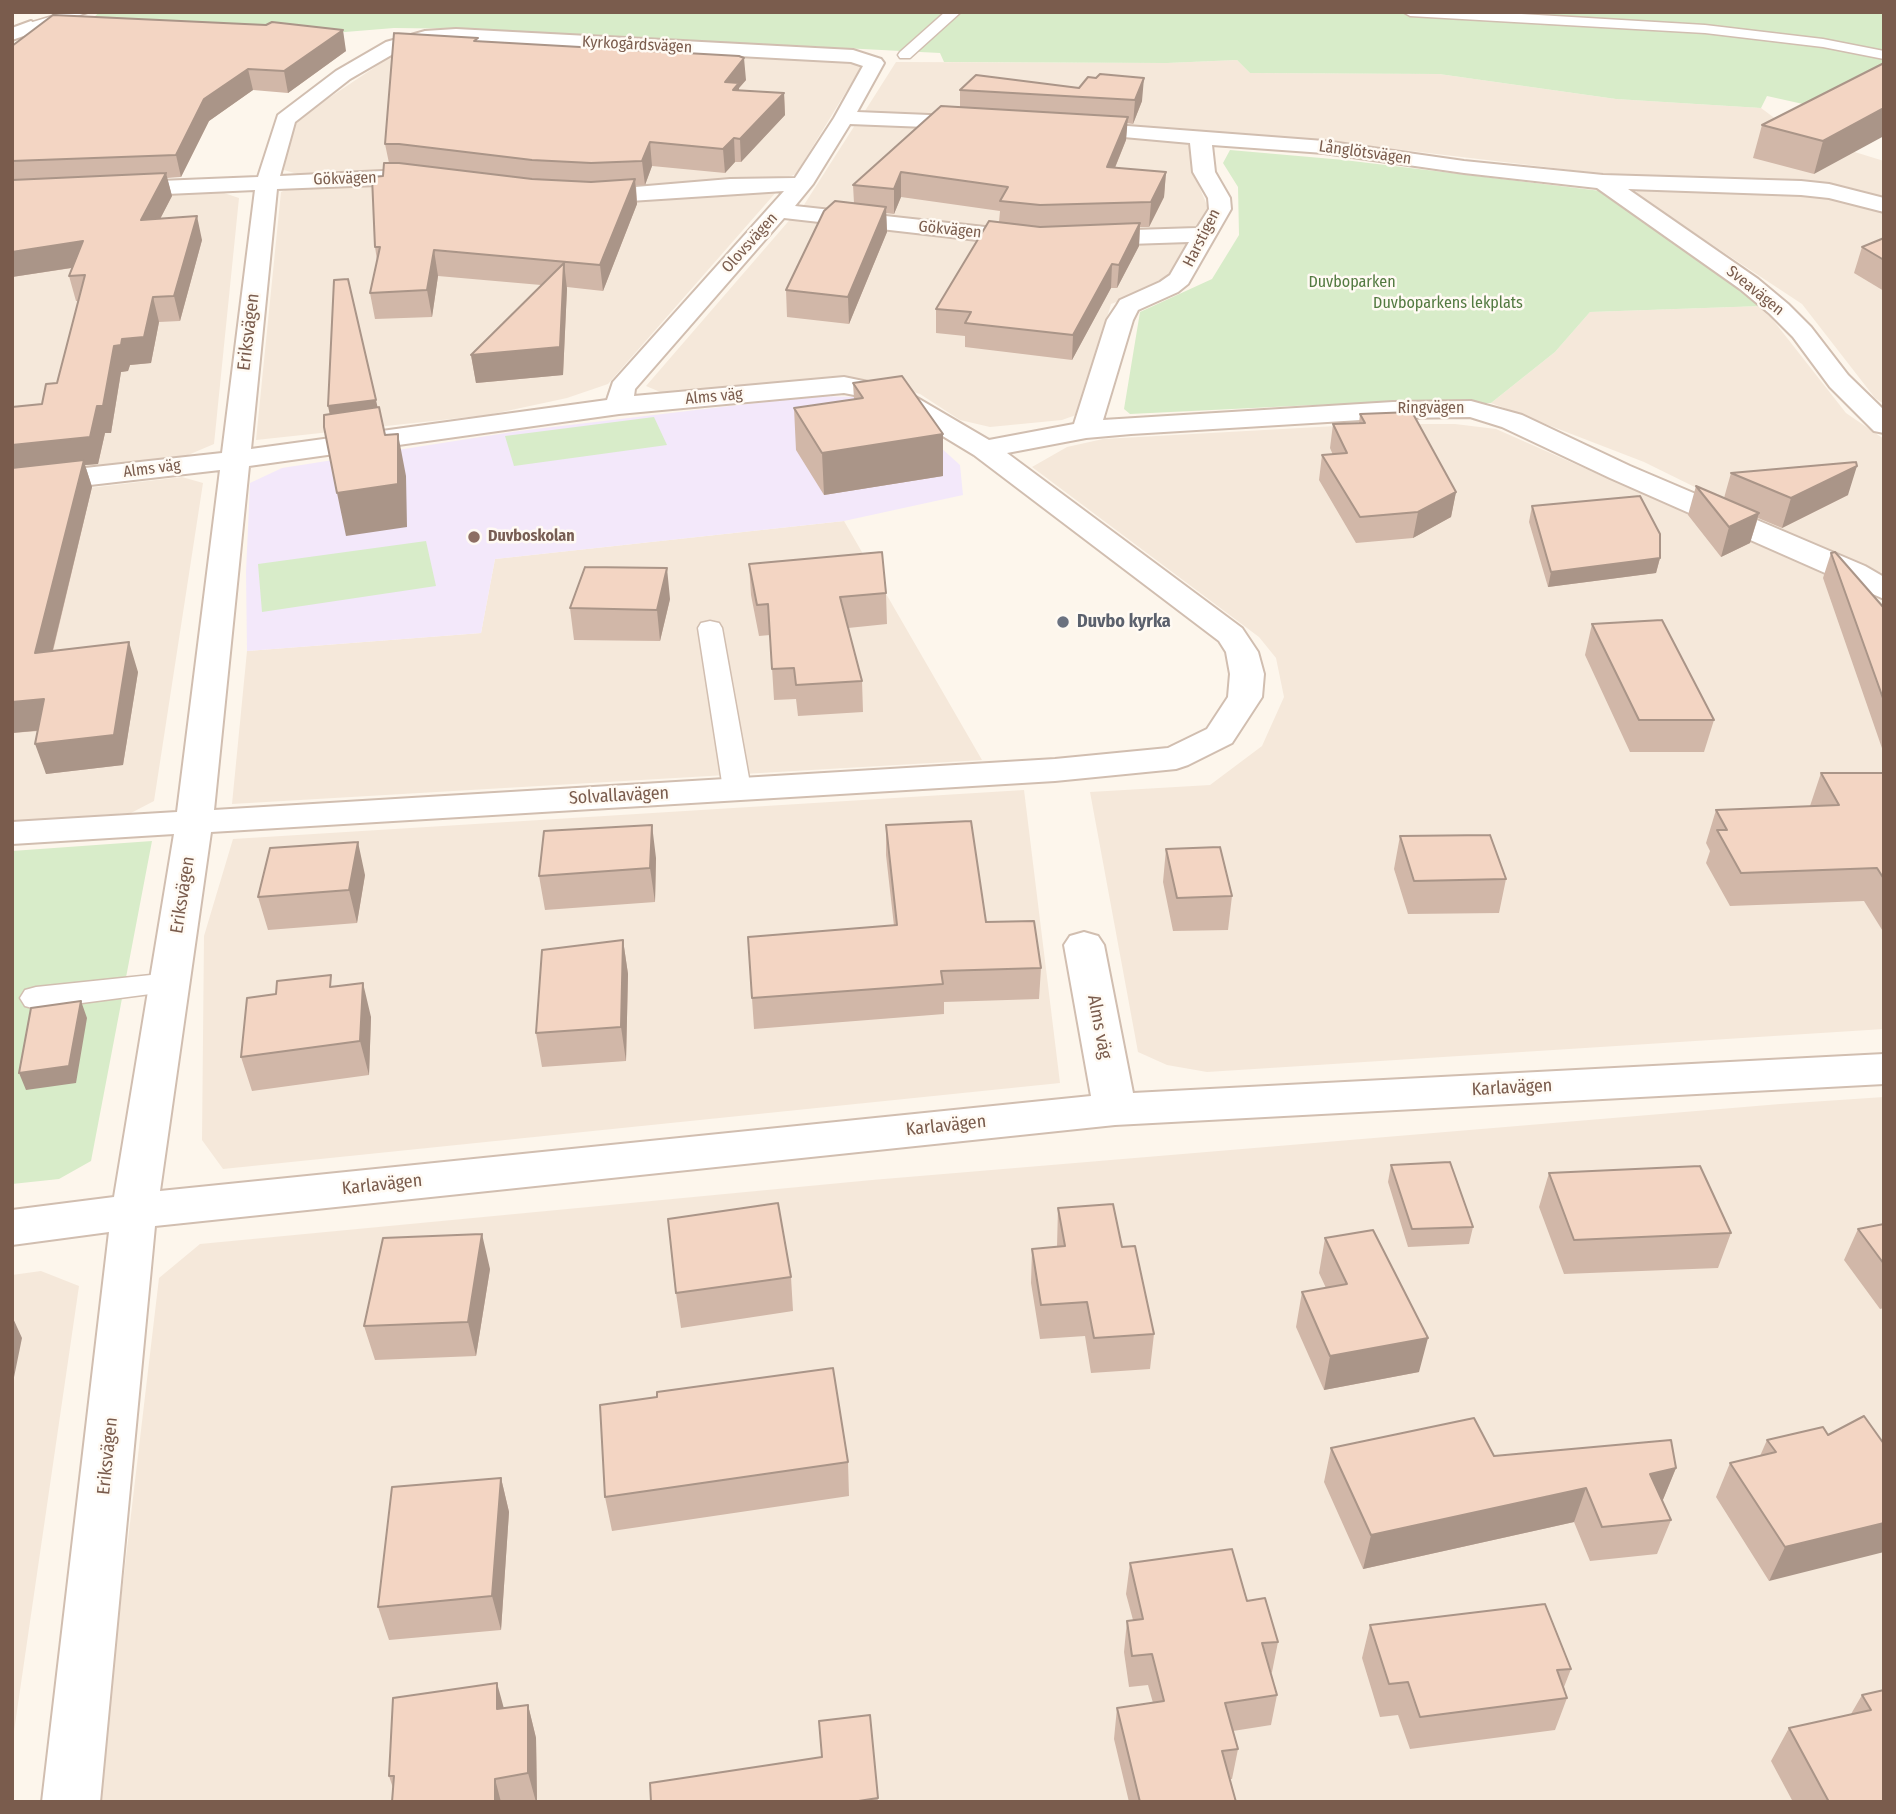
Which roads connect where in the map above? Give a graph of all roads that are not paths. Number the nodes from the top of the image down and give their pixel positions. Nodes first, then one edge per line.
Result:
1 (82, 12) edge
2 (954, 12) edge
3 (1410, 12) edge
4 (22, 25) edge
5 (12, 34) edge
6 (393, 46) joint
7 (905, 55) dead end
8 (1884, 55) edge
9 (870, 69) joint
10 (844, 117) junction
11 (995, 123) edge
12 (1050, 127) edge
13 (1200, 136) junction
14 (267, 182) junction
15 (442, 182) edge
16 (1603, 182) junction
17 (802, 184) junction
18 (12, 194) edge
19 (558, 195) edge
20 (1884, 205) edge
21 (778, 211) junction
22 (1205, 235) junction
23 (619, 406) junction
24 (1884, 425) edge
25 (1086, 429) junction
26 (984, 449) junction
27 (234, 460) junction
28 (12, 485) edge
29 (1884, 590) edge
30 (710, 628) dead end
31 (1220, 736) joint
32 (737, 789) junction
33 (194, 822) junction
34 (12, 833) edge
35 (1084, 945) dead end
36 (170, 983) junction
37 (36, 998) dead end
38 (1884, 1069) edge
39 (1115, 1108) junction
40 (134, 1210) junction
41 (12, 1228) edge
42 (71, 1802) edge

1 - 4 lane
2 - 7 lane
3 - 8 lane
4 - 5 street
6 - 9 street, Kyrkogårdsvägen
6 - 14 street, Eriksvägen
9 - 10 street, Olovsvägen
10 - 11 street
10 - 17 street, Olovsvägen
12 - 13 street, Långlötsvägen
13 - 16 street, Långlötsvägen
13 - 22 street, Harstigen
14 - 15 street, Gökvägen
14 - 18 street, Gökvägen
14 - 27 street, Eriksvägen
16 - 20 street, Långlötsvägen
16 - 24 street, Sveavägen
17 - 19 street
17 - 21 street, Olovsvägen
21 - 22 street, Gökvägen
21 - 23 street, Olovsvägen
22 - 25 street, Harstigen
23 - 26 street, Alms väg
23 - 27 street, Alms väg
25 - 26 street, Ringvägen
25 - 29 street, Ringvägen
26 - 31 street, Alms väg
27 - 28 street, Alms väg
27 - 33 street, Eriksvägen
30 - 32 lane
31 - 32 street, Solvallavägen
32 - 33 street, Solvallavägen
33 - 34 street, Solvallavägen
33 - 36 street, Eriksvägen
35 - 39 street, Alms väg
36 - 37 lane
36 - 40 street, Eriksvägen
38 - 39 street, Karlavägen
39 - 40 street, Karlavägen
40 - 41 street, Karlavägen
40 - 42 street, Eriksvägen

